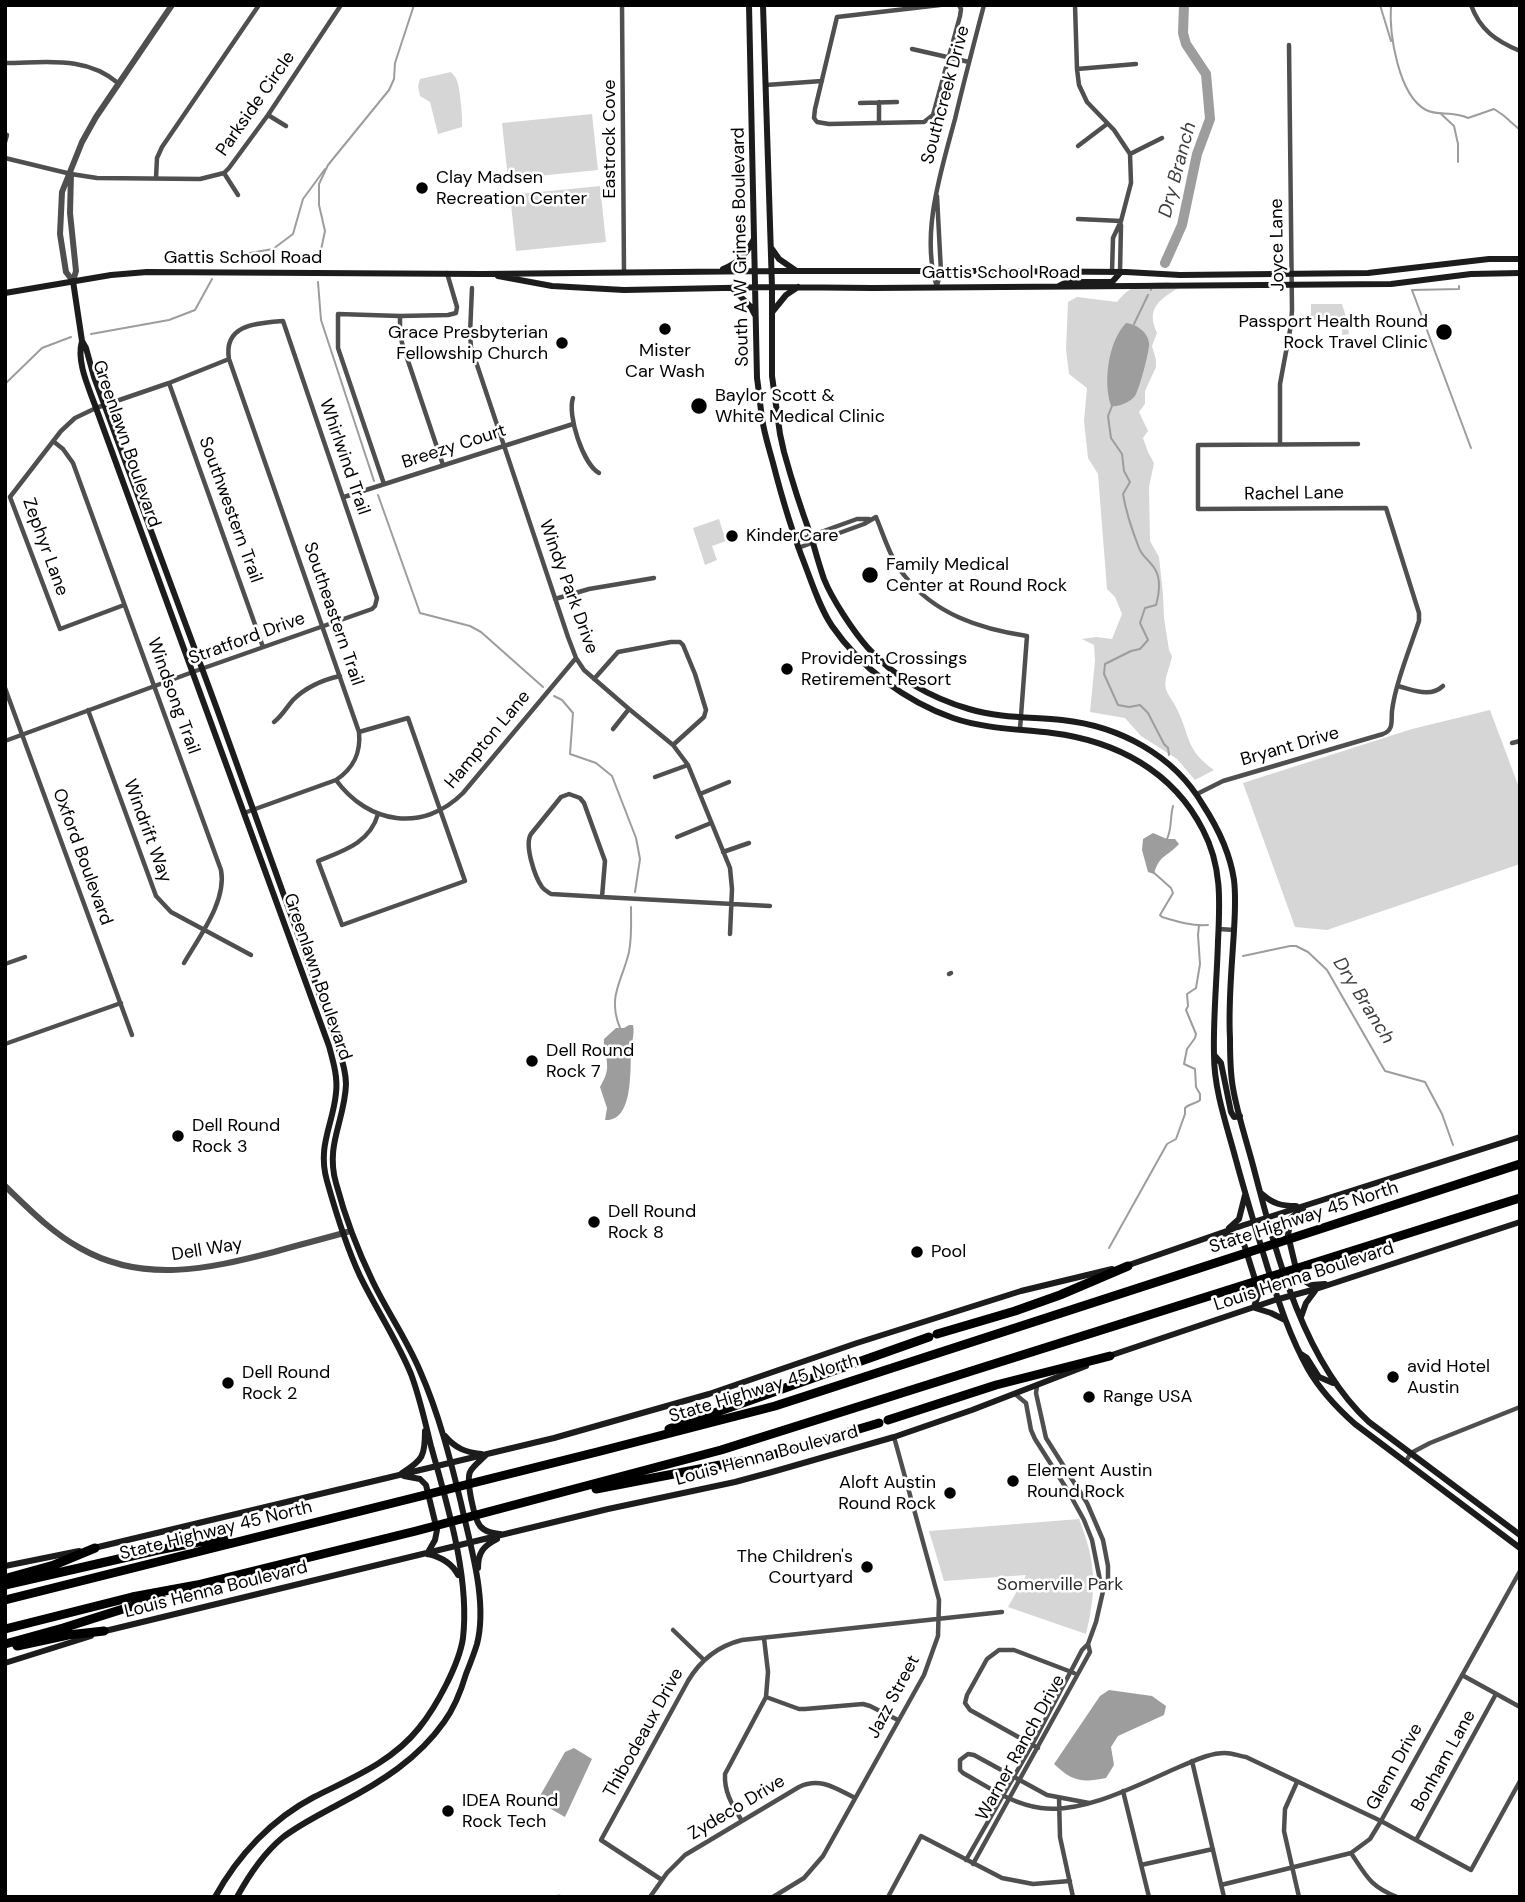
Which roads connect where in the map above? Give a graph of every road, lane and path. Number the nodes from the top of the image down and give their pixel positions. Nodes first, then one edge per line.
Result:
1 (172, 5) edge
2 (259, 5) edge
3 (341, 5) edge
4 (622, 5) edge
5 (749, 5) edge
6 (763, 5) edge
7 (940, 5) edge
8 (959, 5) edge
9 (984, 5) edge
10 (1075, 5) edge
11 (1471, 5) edge
12 (1289, 45) dead end
13 (912, 49) dead end
14 (1520, 51) edge
15 (948, 57) junction
16 (969, 62) junction
17 (5, 63) edge
18 (1136, 64) dead end
19 (1077, 69) junction
20 (822, 81) junction
21 (118, 83) junction
22 (766, 86) junction
23 (879, 102) junction
24 (897, 102) dead end
25 (860, 103) dead end
26 (268, 115) junction
27 (880, 123) junction
28 (1107, 124) junction
29 (286, 127) dead end
30 (7, 135) edge
31 (1162, 138) dead end
32 (5, 142) edge
33 (1078, 146) dead end
34 (1130, 154) junction
35 (5, 158) edge
36 (224, 173) junction
37 (71, 174) junction
38 (156, 178) junction
39 (937, 192) junction
40 (238, 195) dead end
41 (1078, 219) dead end
42 (1121, 221) junction
43 (755, 237) junction
44 (771, 248) junction
45 (1520, 259) edge
46 (756, 271) junction
47 (772, 271) junction
48 (796, 271) junction
49 (624, 272) junction
50 (718, 272) junction
51 (932, 272) junction
52 (941, 272) junction
53 (1112, 272) junction
54 (1120, 272) junction
55 (1292, 273) junction
56 (1520, 273) edge
57 (447, 274) junction
58 (482, 274) junction
59 (73, 281) junction
60 (1292, 286) junction
61 (756, 287) junction
62 (772, 287) junction
63 (798, 287) junction
64 (936, 287) junction
65 (1058, 287) junction
66 (472, 288) dead end
67 (732, 288) junction
68 (5, 293) edge
69 (772, 313) junction
70 (400, 316) junction
71 (757, 317) junction
72 (82, 341) junction
73 (229, 359) junction
74 (169, 383) junction
75 (573, 398) dead end
76 (105, 405) junction
77 (96, 408) junction
78 (573, 424) junction
79 (53, 442) junction
80 (1280, 444) junction
81 (1358, 444) dead end
82 (504, 446) junction
83 (443, 466) junction
84 (599, 473) dead end
85 (384, 484) junction
86 (344, 498) junction
87 (812, 539) junction
88 (797, 545) junction
89 (654, 578) dead end
90 (555, 599) junction
91 (377, 602) joint
92 (124, 605) junction
93 (322, 627) junction
94 (263, 647) junction
95 (576, 658) junction
96 (201, 669) junction
97 (193, 672) junction
98 (340, 676) junction
99 (594, 679) junction
100 (1398, 686) junction
101 (1443, 686) dead end
102 (155, 687) junction
103 (5, 688) edge
104 (629, 709) junction
105 (88, 710) junction
106 (1020, 717) junction
107 (274, 722) dead end
108 (1391, 728) joint
109 (613, 729) dead end
110 (1020, 730) junction
111 (359, 733) junction
112 (22, 734) junction
113 (5, 741) edge
114 (1520, 741) edge
115 (1512, 743) dead end
116 (673, 745) junction
117 (688, 765) junction
118 (655, 777) dead end
119 (336, 780) junction
120 (729, 782) dead end
121 (700, 794) junction
122 (1197, 794) junction
123 (253, 810) junction
124 (441, 810) junction
125 (244, 813) junction
126 (378, 814) junction
127 (711, 823) junction
128 (677, 837) dead end
129 (749, 843) dead end
130 (723, 852) junction
131 (602, 897) junction
132 (732, 904) junction
133 (770, 906) dead end
134 (204, 929) junction
135 (1219, 929) junction
136 (1234, 930) junction
137 (730, 934) dead end
138 (251, 955) dead end
139 (25, 957) dead end
140 (184, 963) dead end
141 (5, 964) edge
142 (121, 1003) junction
143 (132, 1035) dead end
144 (5, 1044) edge
145 (1214, 1055) junction
146 (1240, 1116) junction
147 (1520, 1137) edge
148 (1520, 1164) edge
149 (5, 1186) edge
150 (1260, 1192) junction
151 (1245, 1193) junction
152 (1520, 1198) edge
153 (1305, 1206) junction
154 (1268, 1218) junction
155 (1520, 1222) edge
156 (1253, 1223) junction
157 (352, 1230) junction
158 (1226, 1231) junction
159 (343, 1233) junction
160 (1212, 1237) junction
161 (1128, 1266) junction
162 (1330, 1284) junction
163 (1316, 1290) junction
164 (1292, 1296) junction
165 (1278, 1299) junction
166 (1254, 1307) junction
167 (1301, 1317) junction
168 (1286, 1320) junction
169 (1300, 1353) junction
170 (1110, 1356) junction
171 (405, 1360) junction
172 (421, 1373) junction
173 (1334, 1383) junction
174 (1037, 1386) junction
175 (1015, 1394) junction
176 (1520, 1407) edge
177 (713, 1419) junction
178 (425, 1422) junction
179 (443, 1433) junction
180 (894, 1437) junction
181 (1410, 1453) junction
182 (486, 1454) junction
183 (1406, 1461) junction
184 (451, 1463) junction
185 (437, 1467) junction
186 (399, 1475) junction
187 (1076, 1484) junction
188 (1068, 1491) junction
189 (543, 1499) junction
190 (261, 1535) junction
191 (505, 1535) junction
192 (1520, 1535) edge
193 (470, 1543) junction
194 (456, 1546) junction
195 (95, 1548) junction
196 (1520, 1548) edge
197 (426, 1553) junction
198 (5, 1566) edge
199 (1520, 1571) edge
200 (5, 1579) edge
201 (478, 1580) junction
202 (462, 1583) junction
203 (5, 1584) edge
204 (197, 1585) junction
205 (1104, 1587) junction
206 (5, 1600) edge
207 (1002, 1612) dead end
208 (940, 1619) junction
209 (6, 1629) edge
210 (674, 1630) dead end
211 (104, 1632) junction
212 (764, 1638) junction
213 (5, 1644) edge
214 (5, 1649) edge
215 (703, 1659) junction
216 (5, 1663) edge
217 (1075, 1673) junction
218 (1462, 1675) junction
219 (1496, 1694) junction
220 (766, 1697) junction
221 (1520, 1707) edge
222 (898, 1720) junction
223 (1032, 1745) junction
224 (1038, 1748) junction
225 (1192, 1762) junction
226 (1013, 1777) junction
227 (1020, 1781) junction
228 (1520, 1781) edge
229 (1297, 1782) junction
230 (334, 1788) junction
231 (1123, 1791) junction
232 (1003, 1796) junction
233 (855, 1798) junction
234 (1059, 1798) junction
235 (1009, 1799) junction
236 (342, 1802) junction
237 (1089, 1803) junction
238 (1058, 1809) junction
239 (742, 1821) junction
240 (1381, 1821) junction
241 (984, 1829) junction
242 (991, 1832) junction
243 (1416, 1840) junction
244 (1213, 1849) junction
245 (1352, 1853) junction
246 (966, 1860) junction
247 (973, 1864) junction
248 (1141, 1866) junction
249 (1292, 1867) junction
250 (662, 1880) junction
251 (1070, 1881) junction
252 (1221, 1885) junction
253 (215, 1897) edge
254 (237, 1897) edge
255 (650, 1897) edge
256 (773, 1897) edge
257 (888, 1897) edge
258 (1073, 1897) edge
259 (1149, 1897) edge
260 (1224, 1897) edge
261 (1299, 1897) edge
262 (1397, 1897) edge

1 - 21 street, Greenlawn Boulevard
2 - 38 street
3 - 26 street, Parkside Circle
4 - 49 street, Eastrock Cove
5 - 43 main road, South A W Grimes Boulevard
6 - 22 main road, South A W Grimes Boulevard
7 - 20 street
8 - 15 street
9 - 16 street, Southcreek Drive
10 - 19 street
11 - 14 street
12 - 55 street, Joyce Lane
13 - 15 street
15 - 16 street
15 - 27 street
16 - 39 street, Southcreek Drive
17 - 21 street
18 - 19 street
19 - 28 street
20 - 22 street
20 - 27 street
21 - 37 street, Greenlawn Boulevard
22 - 44 main road, South A W Grimes Boulevard
23 - 24 street
23 - 25 street
23 - 27 street
26 - 29 street
26 - 36 street, Parkside Circle
28 - 33 street
28 - 34 street
30 - 32 street
31 - 34 street
34 - 42 street
35 - 37 street, Parkside Circle
36 - 38 street, Parkside Circle
36 - 40 street
37 - 38 street, Parkside Circle
37 - 59 street, Greenlawn Boulevard
37 - 59 street, Greenlawn Boulevard
39 - 51 street, Southcreek Drive
39 - 52 street, Southcreek Drive
41 - 42 street
42 - 53 street
42 - 54 street
43 - 46 main road, South A W Grimes Boulevard
43 - 50 main road
44 - 47 main road, South A W Grimes Boulevard
44 - 48 main road
45 - 55 main road, Gattis School Road
46 - 47 main road, Gattis School Road
46 - 50 main road, Gattis School Road
46 - 61 main road, South A W Grimes Boulevard
47 - 48 main road, Gattis School Road
47 - 62 main road, South A W Grimes Boulevard
48 - 51 main road, Gattis School Road
49 - 50 main road, Gattis School Road
49 - 58 main road, Gattis School Road
51 - 52 main road, Gattis School Road
51 - 64 street, Southcreek Drive
52 - 53 main road, Gattis School Road
52 - 64 street, Southcreek Drive
53 - 54 main road, Gattis School Road
54 - 55 main road, Gattis School Road
54 - 65 main road
55 - 60 street, Joyce Lane
56 - 60 main road, Gattis School Road
57 - 58 main road, Gattis School Road
57 - 59 main road, Gattis School Road
57 - 70 street
58 - 67 main road, Gattis School Road
59 - 68 main road, Gattis School Road
59 - 72 main road, Greenlawn Boulevard
60 - 65 main road, Gattis School Road
60 - 80 street, Joyce Lane
61 - 62 main road, Gattis School Road
61 - 67 main road, Gattis School Road
61 - 71 main road, South A W Grimes Boulevard
62 - 63 main road, Gattis School Road
62 - 69 main road, South A W Grimes Boulevard
63 - 64 main road, Gattis School Road
63 - 69 main road
64 - 65 main road, Gattis School Road
66 - 82 street, Windy Park Drive
67 - 71 main road
69 - 87 main road, South A W Grimes Boulevard
70 - 83 street
70 - 85 street
71 - 88 main road, South A W Grimes Boulevard
72 - 76 main road, Greenlawn Boulevard
72 - 77 main road, Greenlawn Boulevard
73 - 74 street, Zephyr Lane
73 - 86 street, Whirlwind Trail
73 - 93 street, Southeastern Trail
74 - 76 street, Zephyr Lane
74 - 94 street, Southwestern Trail
75 - 78 street
76 - 77 street, Zephyr Lane
76 - 96 main road, Greenlawn Boulevard
77 - 79 street, Zephyr Lane
77 - 97 main road, Greenlawn Boulevard
78 - 82 street, Breezy Court
78 - 84 street
79 - 92 street, Windsong Trail
79 - 92 street, Zephyr Lane
80 - 81 street, Rachel Lane
80 - 100 street, Rachel Lane
82 - 83 street, Breezy Court
82 - 90 street, Windy Park Drive
83 - 85 street, Breezy Court
85 - 86 street, Breezy Court
86 - 91 street, Whirlwind Trail
87 - 88 street
87 - 106 main road, South A W Grimes Boulevard
87 - 106 street
88 - 110 main road, South A W Grimes Boulevard
89 - 90 street
90 - 95 street, Windy Park Drive
91 - 93 street, Stratford Drive
92 - 102 street, Windsong Trail
93 - 94 street, Stratford Drive
93 - 98 street, Southeastern Trail
94 - 96 street, Stratford Drive
95 - 99 street, Windy Park Drive
95 - 124 street, Hampton Lane
96 - 97 street, Stratford Drive
96 - 123 main road, Greenlawn Boulevard
97 - 102 street, Stratford Drive
97 - 125 main road, Greenlawn Boulevard
98 - 107 street
98 - 111 street, Southeastern Trail
99 - 104 street, Windy Park Drive
99 - 116 street
100 - 101 street
100 - 108 street, Rachel Lane
102 - 105 street, Stratford Drive
102 - 134 street, Windsong Trail
103 - 112 street, Oxford Boulevard
104 - 109 street
104 - 116 street, Windy Park Drive
105 - 112 street, Stratford Drive
105 - 134 street, Windrift Way
106 - 110 street
106 - 122 main road, South A W Grimes Boulevard
108 - 122 street, Bryant Drive
110 - 135 main road, South A W Grimes Boulevard
111 - 119 street
111 - 124 street
112 - 113 street, Stratford Drive
112 - 142 street, Oxford Boulevard
114 - 115 street
116 - 117 street, Windy Park Drive
117 - 118 street
117 - 121 street, Windy Park Drive
119 - 123 street
119 - 126 street, Hampton Lane
120 - 121 street
121 - 127 street, Windy Park Drive
122 - 136 main road, South A W Grimes Boulevard
123 - 125 street
123 - 157 main road, Greenlawn Boulevard
124 - 126 street, Hampton Lane
124 - 126 street
125 - 159 main road, Greenlawn Boulevard
127 - 128 street
127 - 130 street, Windy Park Drive
129 - 130 street
130 - 132 street, Windy Park Drive
131 - 131 street
131 - 132 street
132 - 133 street
132 - 137 street, Windy Park Drive
134 - 138 street, Windrift Way
134 - 140 street, Windsong Trail
135 - 136 street
135 - 145 main road, South A W Grimes Boulevard
136 - 146 main road, South A W Grimes Boulevard
139 - 141 street
142 - 143 street, Oxford Boulevard
142 - 144 street
145 - 146 main road
145 - 151 main road, South A W Grimes Boulevard
146 - 150 main road, South A W Grimes Boulevard
147 - 153 main road
148 - 177 highway, State Highway 45 North
149 - 159 street, Dell Way
150 - 153 main road
150 - 154 main road, South A W Grimes Boulevard
151 - 156 main road, South A W Grimes Boulevard
151 - 158 main road
152 - 189 highway
153 - 154 main road
153 - 162 main road
154 - 156 main road
154 - 164 main road, South A W Grimes Boulevard
155 - 162 main road, Louis Henna Boulevard
156 - 158 main road
156 - 165 main road, South A W Grimes Boulevard
157 - 159 street, Dell Way
157 - 172 main road, Greenlawn Boulevard
158 - 160 main road
159 - 171 main road, Greenlawn Boulevard
160 - 161 main road
160 - 166 main road
161 - 177 highway
161 - 182 main road
162 - 163 main road, Louis Henna Boulevard
163 - 164 main road, Louis Henna Boulevard
163 - 167 main road
164 - 165 main road, Louis Henna Boulevard
164 - 167 main road, South A W Grimes Boulevard
165 - 166 main road, Louis Henna Boulevard
165 - 168 main road, South A W Grimes Boulevard
166 - 168 main road
166 - 170 main road, Louis Henna Boulevard
167 - 173 main road, South A W Grimes Boulevard
168 - 169 main road, South A W Grimes Boulevard
169 - 173 main road
169 - 183 main road, South A W Grimes Boulevard
170 - 174 main road, Louis Henna Boulevard
170 - 189 highway
171 - 172 main road
171 - 178 main road, Greenlawn Boulevard
172 - 179 main road, Greenlawn Boulevard
173 - 181 main road, South A W Grimes Boulevard
174 - 175 main road, Louis Henna Boulevard
174 - 187 street, Warner Ranch Drive
175 - 180 main road, Louis Henna Boulevard
175 - 188 street, Warner Ranch Drive
176 - 181 street
177 - 190 highway, State Highway 45 North
178 - 185 main road, Greenlawn Boulevard
178 - 186 main road
179 - 182 main road
179 - 184 main road, Greenlawn Boulevard
180 - 191 main road, Louis Henna Boulevard
180 - 208 street, Jazz Street
181 - 183 street
181 - 192 main road, South A W Grimes Boulevard
182 - 184 main road
182 - 191 main road
183 - 196 main road, South A W Grimes Boulevard
184 - 185 main road
184 - 193 main road, Greenlawn Boulevard
185 - 186 main road
185 - 194 main road, Greenlawn Boulevard
186 - 195 main road
186 - 197 main road
187 - 188 street
187 - 205 street, Warner Ranch Drive
188 - 205 street, Warner Ranch Drive
189 - 204 highway
190 - 203 highway
190 - 206 highway, State Highway 45 North
191 - 193 main road, Louis Henna Boulevard
191 - 201 main road
193 - 194 main road, Louis Henna Boulevard
193 - 201 main road, Greenlawn Boulevard
194 - 197 main road, Louis Henna Boulevard
194 - 202 main road, Greenlawn Boulevard
195 - 198 main road
195 - 200 highway
197 - 202 main road
197 - 211 main road, Louis Henna Boulevard
199 - 218 street, Glenn Drive
201 - 236 main road, Greenlawn Boulevard
202 - 230 main road, Greenlawn Boulevard
204 - 209 highway
204 - 213 highway
205 - 217 street, Warner Ranch Drive
207 - 208 street, Thibodeaux Drive
208 - 212 street, Thibodeaux Drive
208 - 222 street, Jazz Street
210 - 215 street
211 - 214 highway
211 - 216 main road, Louis Henna Boulevard
212 - 215 street, Thibodeaux Drive
212 - 220 street
215 - 250 street, Thibodeaux Drive
217 - 223 street, Warner Ranch Drive
217 - 223 street
217 - 224 street, Warner Ranch Drive
218 - 219 street
218 - 240 street, Glenn Drive
219 - 221 street
219 - 243 street, Bonham Lane
220 - 222 street
220 - 239 street
222 - 233 street, Jazz Street
223 - 224 street
223 - 226 street, Warner Ranch Drive
224 - 227 street, Warner Ranch Drive
225 - 229 street
225 - 231 street
225 - 244 street
226 - 227 street
226 - 232 street, Warner Ranch Drive
226 - 232 street
227 - 234 street
227 - 235 street, Warner Ranch Drive
228 - 243 street
229 - 240 street
229 - 249 street
230 - 236 main road
230 - 253 main road, Greenlawn Boulevard
231 - 237 street
231 - 248 street
232 - 235 street
232 - 241 street, Warner Ranch Drive
233 - 239 street, Zydeco Drive
233 - 256 street, Jazz Street
234 - 237 street
234 - 238 street
235 - 238 street
235 - 242 street, Warner Ranch Drive
236 - 254 main road, Greenlawn Boulevard
237 - 238 street
238 - 251 street
239 - 250 street, Zydeco Drive
240 - 243 street
240 - 245 street, Glenn Drive
241 - 242 street
241 - 246 street, Warner Ranch Drive
242 - 247 street, Warner Ranch Drive
244 - 248 street
244 - 252 street
245 - 249 street
245 - 262 street
246 - 247 street
246 - 257 street
247 - 251 street
248 - 259 street
249 - 252 street
249 - 261 street
250 - 255 street, Zydeco Drive
251 - 258 street
252 - 260 street

